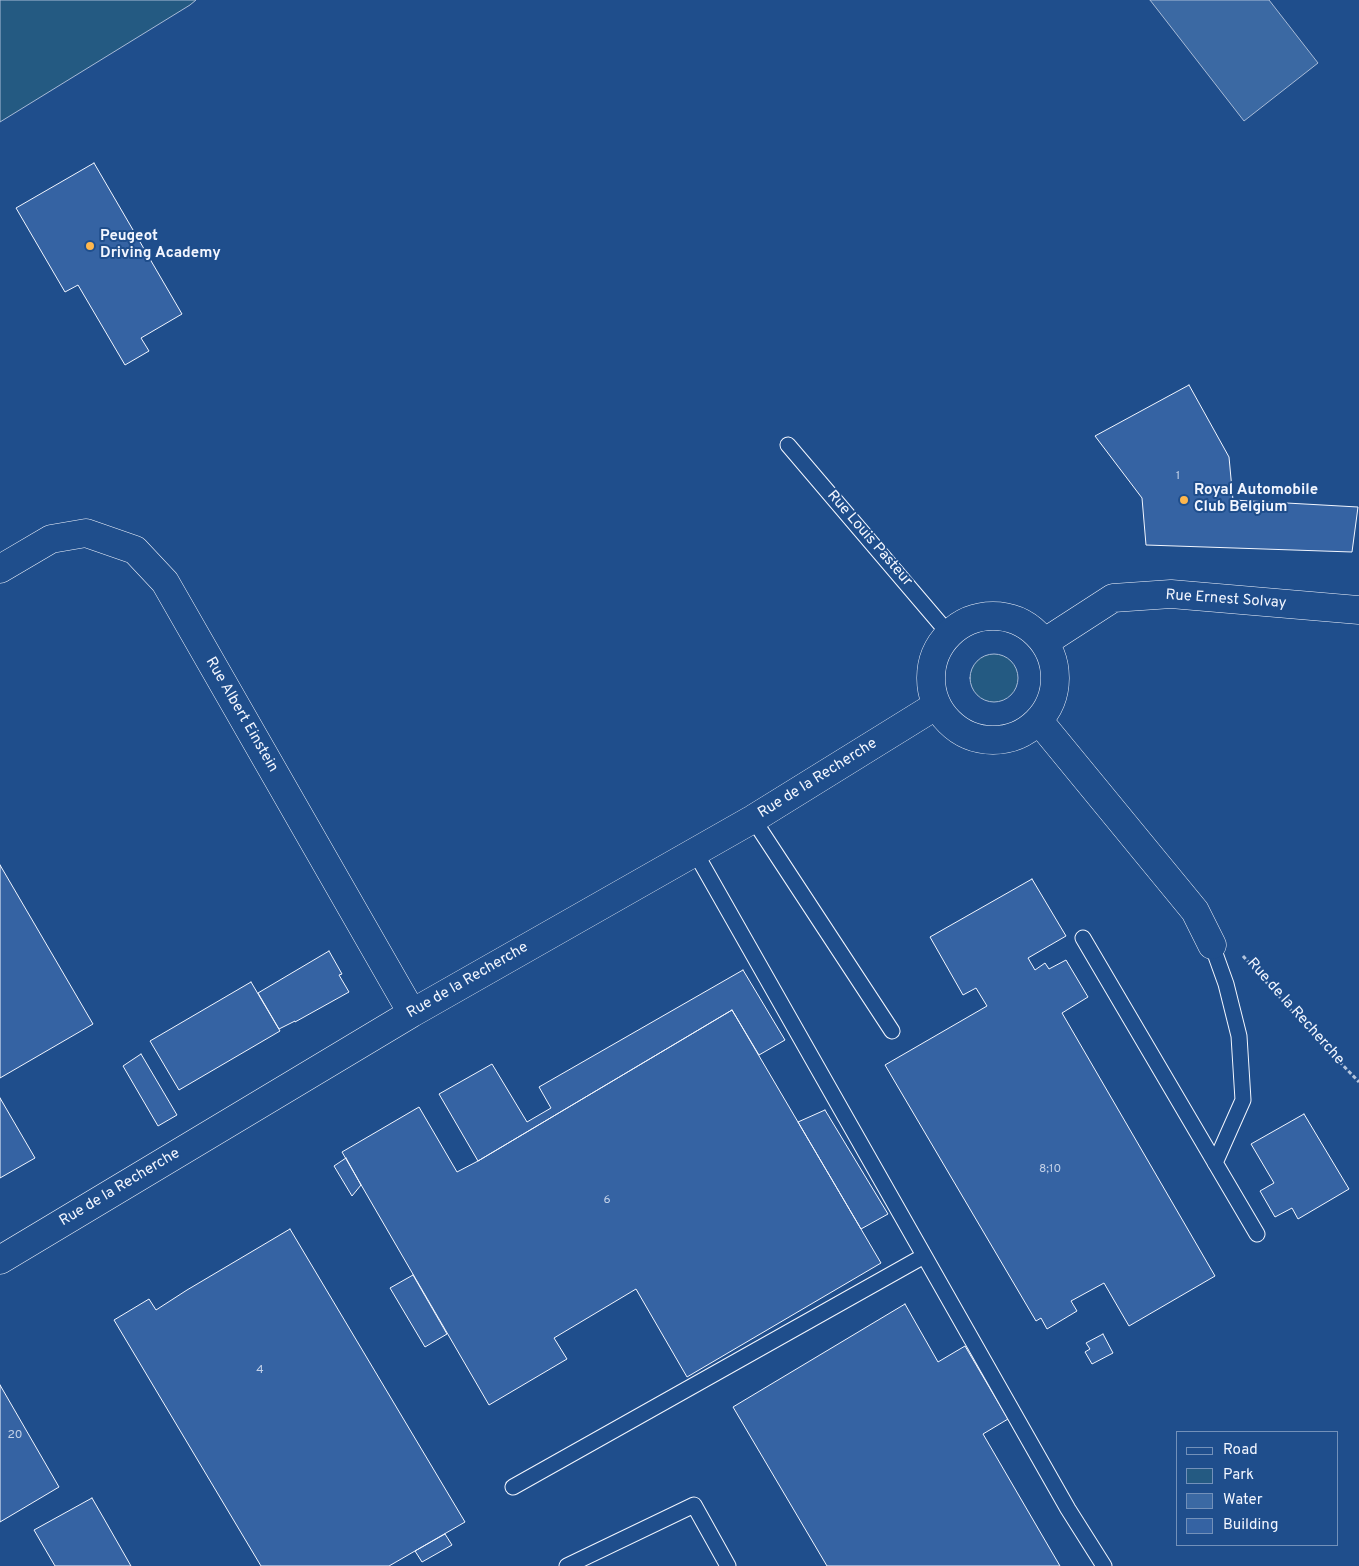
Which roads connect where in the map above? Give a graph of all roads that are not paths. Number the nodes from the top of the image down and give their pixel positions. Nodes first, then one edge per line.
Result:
1 (788, 445) dead end
2 (0, 568) edge
3 (1359, 610) edge
4 (949, 634) junction
5 (1045, 642) junction
6 (937, 705) junction
7 (1039, 721) junction
8 (753, 819) junction
9 (695, 852) junction
10 (1082, 938) dead end
11 (1212, 945) joint
12 (412, 1013) junction
13 (892, 1031) dead end
14 (1215, 1163) junction
15 (1257, 1234) dead end
16 (924, 1256) junction
17 (0, 1260) edge
18 (513, 1487) dead end
19 (567, 1566) edge
20 (728, 1566) edge
21 (1104, 1566) edge

1 - 4 lane, Rue Louis Pasteur
2 - 12 street, Rue Albert Einstein
3 - 5 street, Rue Ernest Solvay
4 - 5 street
4 - 6 street
5 - 7 street
6 - 7 street
6 - 8 street, Rue de la Recherche
7 - 11 street
8 - 9 street, Rue de la Recherche
8 - 13 lane
9 - 12 street, Rue de la Recherche
9 - 16 lane
10 - 14 lane
11 - 14 lane
12 - 17 street, Rue de la Recherche
14 - 15 lane
16 - 18 lane
16 - 21 lane
19 - 20 lane

